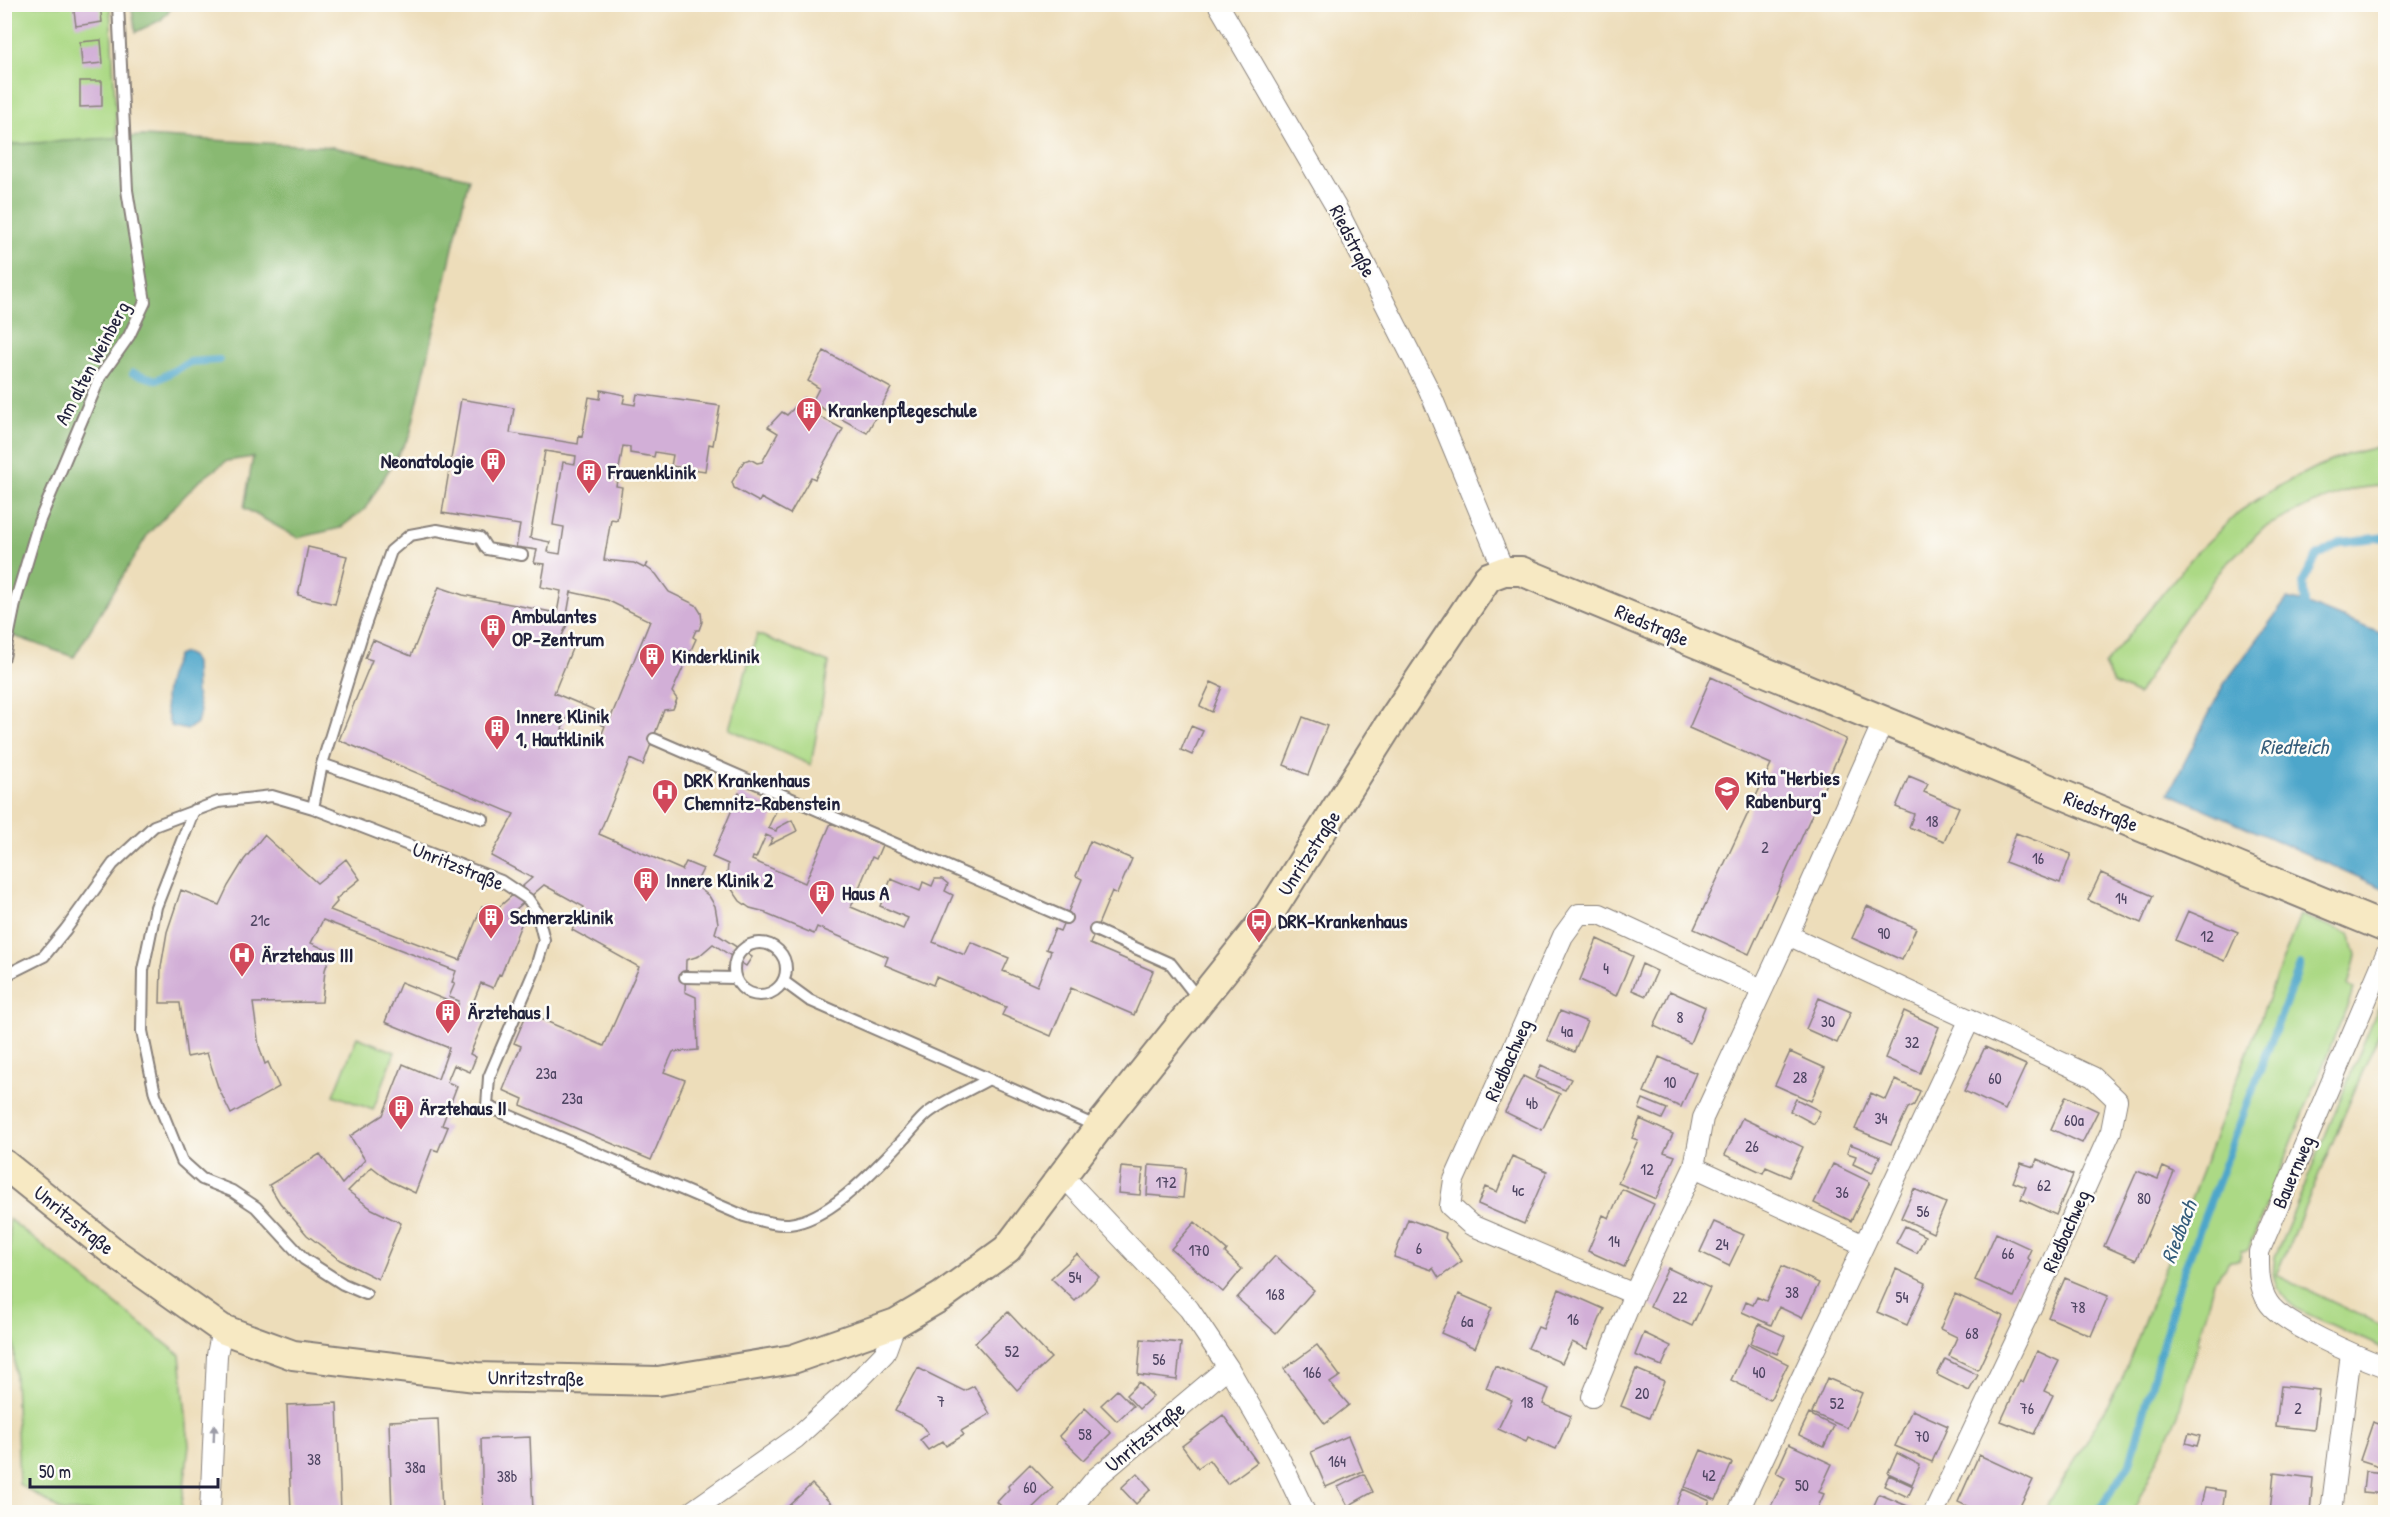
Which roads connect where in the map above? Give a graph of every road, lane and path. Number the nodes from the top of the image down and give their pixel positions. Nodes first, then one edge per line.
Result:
1 (118, 4) edge
2 (1218, 4) edge
3 (522, 555) dead end
4 (1504, 570) junction
5 (4, 657) edge
6 (1883, 722) junction
7 (654, 739) dead end
8 (322, 764) junction
9 (313, 807) junction
10 (194, 810) junction
11 (483, 819) dead end
12 (1066, 918) dead end
13 (2385, 928) edge
14 (1095, 930) dead end
15 (1788, 935) junction
16 (2385, 954) edge
17 (4, 976) edge
18 (685, 977) dead end
19 (735, 978) junction
20 (783, 981) junction
21 (1762, 989) junction
22 (1200, 1001) junction
23 (1970, 1019) junction
24 (989, 1079) junction
25 (1099, 1127) junction
26 (4, 1164) edge
27 (1694, 1167) junction
28 (1062, 1174) junction
29 (1864, 1245) junction
30 (366, 1294) dead end
31 (1634, 1294) junction
32 (896, 1323) junction
33 (222, 1329) junction
34 (2351, 1353) junction
35 (1228, 1367) junction
36 (2385, 1367) edge
37 (1592, 1397) dead end
38 (210, 1512) edge
39 (690, 1512) edge
40 (1068, 1512) edge
41 (1305, 1512) edge
42 (1738, 1512) edge
43 (1934, 1512) edge
44 (2331, 1512) edge

1 - 5 lane, Am alten Weinberg
2 - 4 street, Riedstraße
3 - 8 lane
4 - 6 street, Riedstraße
4 - 22 street, Unritzstraße
6 - 13 street, Riedstraße
6 - 15 street
7 - 12 lane
8 - 9 lane
8 - 11 lane
9 - 10 lane, Unritzstraße
9 - 24 lane, Unritzstraße
10 - 17 lane, Unritzstraße
10 - 30 lane
14 - 22 lane
15 - 21 street
15 - 23 street, Riedbachweg
16 - 34 street, Bauernweg
18 - 19 lane
19 - 20 lane
19 - 20 lane
20 - 24 lane
21 - 27 street
21 - 31 street, Riedbachweg
22 - 25 street, Unritzstraße
23 - 29 street
23 - 43 street, Riedbachweg
24 - 25 lane
25 - 28 street, Unritzstraße
26 - 33 street, Unritzstraße
27 - 29 street
27 - 31 street
28 - 32 street, Unritzstraße
28 - 35 street
29 - 42 street
31 - 37 street
32 - 33 street, Unritzstraße
32 - 39 street
38 -> 33 street
34 - 36 street, Bauernweg
34 - 44 street
35 - 40 street, Unritzstraße
35 - 41 street

